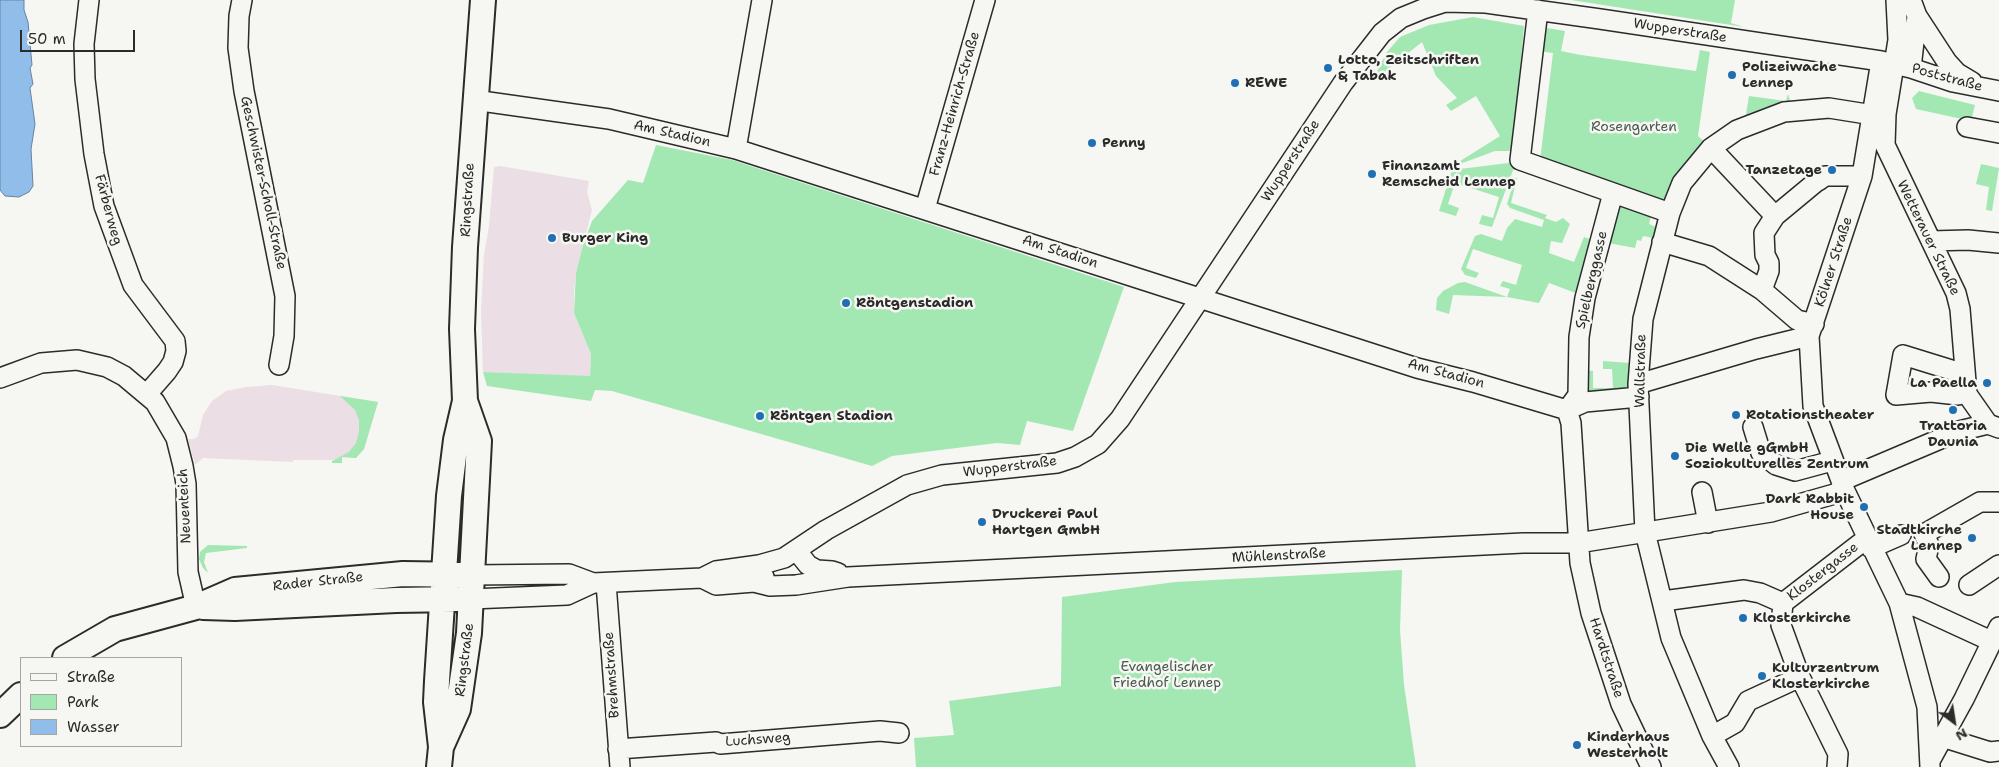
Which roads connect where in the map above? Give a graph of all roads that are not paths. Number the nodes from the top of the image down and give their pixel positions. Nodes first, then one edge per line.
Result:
1 (89, 0) edge
2 (242, 0) edge
3 (483, 0) edge
4 (762, 0) edge
5 (985, 0) edge
6 (1405, 0) edge
7 (1896, 0) edge
8 (1463, 1) edge
9 (1424, 8) junction
10 (1914, 8) edge
11 (1538, 10) junction
12 (1895, 64) junction
13 (1991, 90) edge
14 (474, 100) junction
15 (1873, 115) junction
16 (1967, 127) dead end
17 (1999, 133) edge
18 (1884, 145) joint
19 (1711, 148) junction
20 (736, 149) junction
21 (1862, 176) junction
22 (1612, 193) junction
23 (925, 209) junction
24 (1670, 212) junction
25 (1775, 216) junction
26 (1931, 241) junction
27 (1662, 242) junction
28 (1999, 243) edge
29 (1762, 290) junction
30 (1201, 298) junction
31 (1811, 330) junction
32 (279, 365) dead end
33 (0, 378) edge
34 (1639, 390) junction
35 (147, 394) junction
36 (465, 401) junction
37 (1567, 410) junction
38 (1994, 426) edge
39 (1753, 427) dead end
40 (1832, 461) junction
41 (1843, 486) junction
42 (1702, 492) dead end
43 (1999, 502) edge
44 (1708, 523) junction
45 (1646, 532) junction
46 (1911, 534) junction
47 (1578, 543) junction
48 (1869, 543) junction
49 (790, 554) junction
50 (1999, 565) edge
51 (444, 574) junction
52 (472, 574) junction
53 (848, 577) junction
54 (1939, 577) dead end
55 (702, 578) junction
56 (754, 582) junction
57 (599, 583) junction
58 (800, 584) junction
59 (1969, 586) dead end
60 (442, 599) junction
61 (471, 599) junction
62 (1663, 601) junction
63 (1783, 603) junction
64 (1899, 603) junction
65 (196, 607) junction
66 (1995, 634) edge
67 (68, 657) edge
68 (1800, 677) junction
69 (20, 696) edge
70 (0, 715) edge
71 (898, 733) dead end
72 (1712, 736) junction
73 (1942, 737) junction
74 (440, 757) edge
75 (1996, 757) edge
76 (619, 758) edge
77 (1930, 763) edge
78 (1651, 767) edge
79 (1729, 767) edge
80 (1837, 767) edge

1 - 35 street, Färberweg
2 - 32 street, Geschwister-Scholl-Straße
3 - 14 main road, Ringstraße
4 - 20 street
5 - 23 street, Franz-Heinrich-Straße
6 - 9 street
7 - 12 street, Kölner Straße
8 - 9 street, Wupperstraße
8 - 11 street, Wupperstraße
9 - 30 street, Wupperstraße
10 - 12 street, Kölner Straße
10 - 13 street
11 - 12 street, Wupperstraße
11 - 22 street
12 - 13 street, Poststraße
12 - 15 street, Kölner Straße
12 - 18 street, Kölner Straße
14 - 20 street, Am Stadion
14 - 36 main road, Ringstraße
15 - 19 street, Wallstraße
15 - 21 street, Kölner Straße
16 - 17 street
18 - 26 street, Wetterauer Straße
19 - 24 street, Wallstraße
19 - 25 street
20 - 23 street, Am Stadion
21 - 25 street
21 - 31 street, Kölner Straße
22 - 24 street
22 - 37 street, Spielberggasse
23 - 30 street, Am Stadion
24 - 27 street, Wallstraße
25 - 29 street
26 - 28 street
26 - 38 street, Wetterauer Straße
27 - 29 street
27 - 34 street, Wallstraße
29 - 31 street
30 - 37 street, Am Stadion
30 - 49 street, Wupperstraße
31 - 34 street
31 - 40 street, Kölner Straße
33 - 35 street, Neuenteich
34 - 37 street
34 - 45 street, Wallstraße
35 - 65 street, Neuenteich
36 - 51 main road, Ringstraße
36 - 52 main road, Ringstraße
37 - 47 street
38 - 41 street, Mühlenstraße
39 - 40 street
40 - 41 street, Kölner Straße
41 - 44 street, Mühlenstraße
41 - 48 street, Kölner Straße
42 - 44 street
43 - 46 street, Klostergasse
44 - 45 street, Mühlenstraße
45 - 47 street, Mühlenstraße
45 - 62 street, Wallstraße
46 - 48 street, Klostergasse
46 - 54 street
47 - 53 street, Mühlenstraße
47 - 78 street, Hardtstraße
48 - 63 street, Klostergasse
48 - 64 street, Kölner Straße
49 - 53 street, Mühlenstraße
49 - 55 street
49 - 56 street
49 - 58 street
50 - 59 street
51 - 52 main road, Rader Straße
51 - 60 main road, Ringstraße
51 - 65 main road, Rader Straße
52 - 57 street
52 - 61 main road, Ringstraße
53 - 58 street, Mühlenstraße
55 - 56 street
55 - 57 street
56 - 58 street, Mühlenstraße
57 - 61 street
57 - 76 street, Brehmstraße
60 - 61 main road, Rader Straße
60 - 65 main road, Rader Straße
60 - 74 main road, Ringstraße
61 - 74 main road, Ringstraße
62 - 63 street, Klostergasse
62 - 72 street, Wallstraße
63 - 68 street
64 - 66 street
64 - 77 street, Kölner Straße
65 - 67 main road, Rader Straße
66 - 73 street
68 - 72 street
68 - 80 street
69 - 70 main road
71 - 76 street, Luchsweg
72 - 79 street, Wallstraße
73 - 75 street
73 - 77 street

